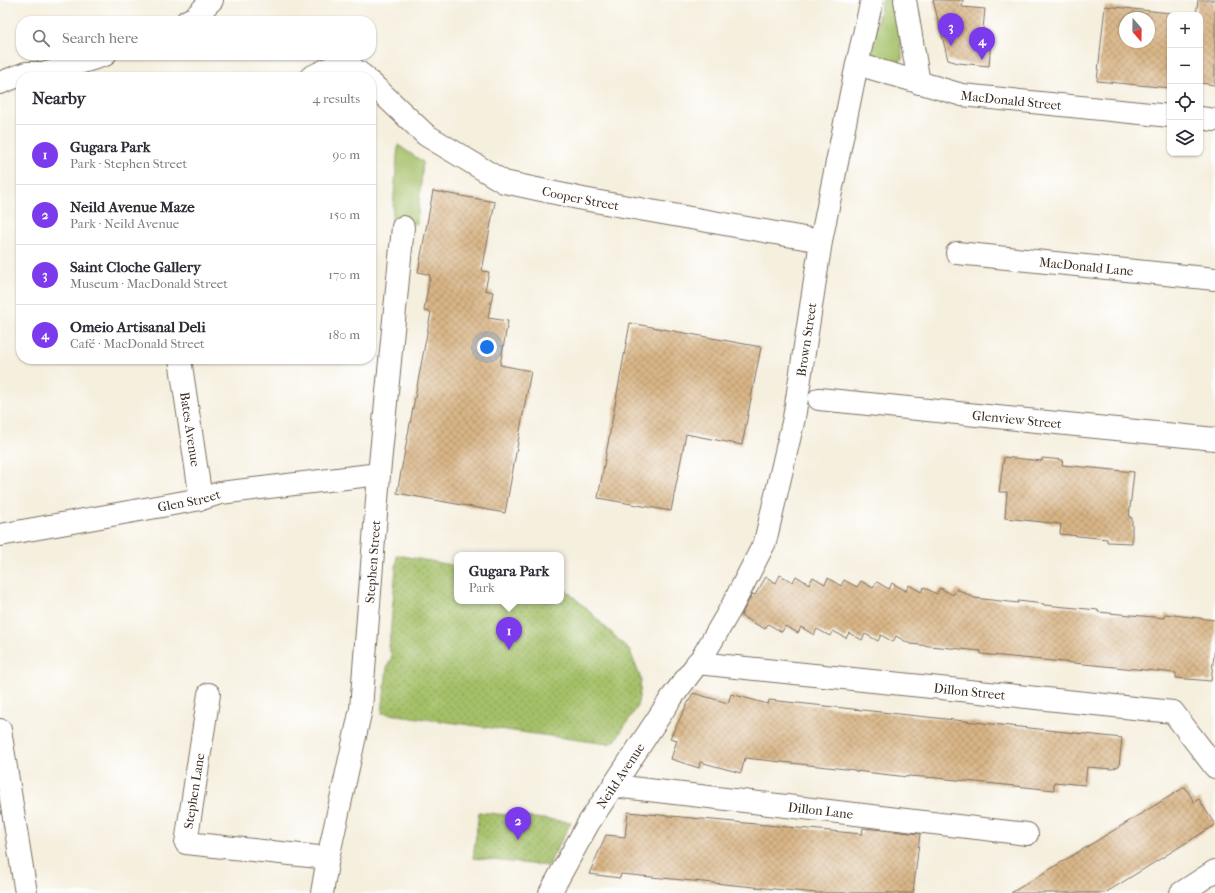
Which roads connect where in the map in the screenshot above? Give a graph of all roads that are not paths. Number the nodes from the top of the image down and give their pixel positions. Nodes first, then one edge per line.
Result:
1 (212, 0) edge
2 (872, 0) edge
3 (905, 0) edge
4 (195, 16) edge
5 (91, 60) edge
6 (856, 64) junction
7 (54, 72) edge
8 (321, 72) edge
9 (358, 72) edge
10 (16, 77) edge
11 (0, 83) edge
12 (919, 83) junction
13 (376, 88) edge
14 (16, 92) edge
15 (0, 97) edge
16 (1167, 116) edge
17 (1203, 118) edge
18 (1215, 120) edge
19 (403, 227) dead end
20 (821, 241) junction
21 (957, 253) dead end
22 (1215, 279) edge
23 (181, 364) edge
24 (819, 399) dead end
25 (1215, 439) edge
26 (378, 474) junction
27 (201, 499) junction
28 (0, 535) edge
29 (697, 663) junction
30 (209, 694) dead end
31 (0, 730) edge
32 (1215, 767) edge
33 (614, 786) junction
34 (1027, 834) dead end
35 (328, 858) junction
36 (1215, 871) edge
37 (26, 893) edge
38 (322, 893) edge
39 (550, 893) edge
40 (1181, 893) edge

1 - 4 street
2 - 6 street, Brown Street
3 - 12 street
5 - 7 street
6 - 12 street, MacDonald Street
6 - 20 street, Brown Street
8 - 9 street
10 - 11 street
12 - 16 street, MacDonald Street
13 - 20 street, Cooper Street
14 - 15 street
17 - 18 street
19 - 26 street, Stephen Street
20 - 29 street, Brown Street
21 - 22 street, MacDonald Lane
23 - 27 street, Bates Avenue
24 - 25 street, Glenview Street
26 - 27 street, Glen Street
26 - 35 street, Stephen Street
27 - 28 street, Glen Street
29 - 32 street, Dillon Street
29 - 33 street, Neild Avenue
30 - 35 street, Stephen Lane
31 - 37 street
33 - 34 street, Dillon Lane
33 - 39 street, Neild Avenue
35 - 38 street, Stephen Street
36 - 40 street

